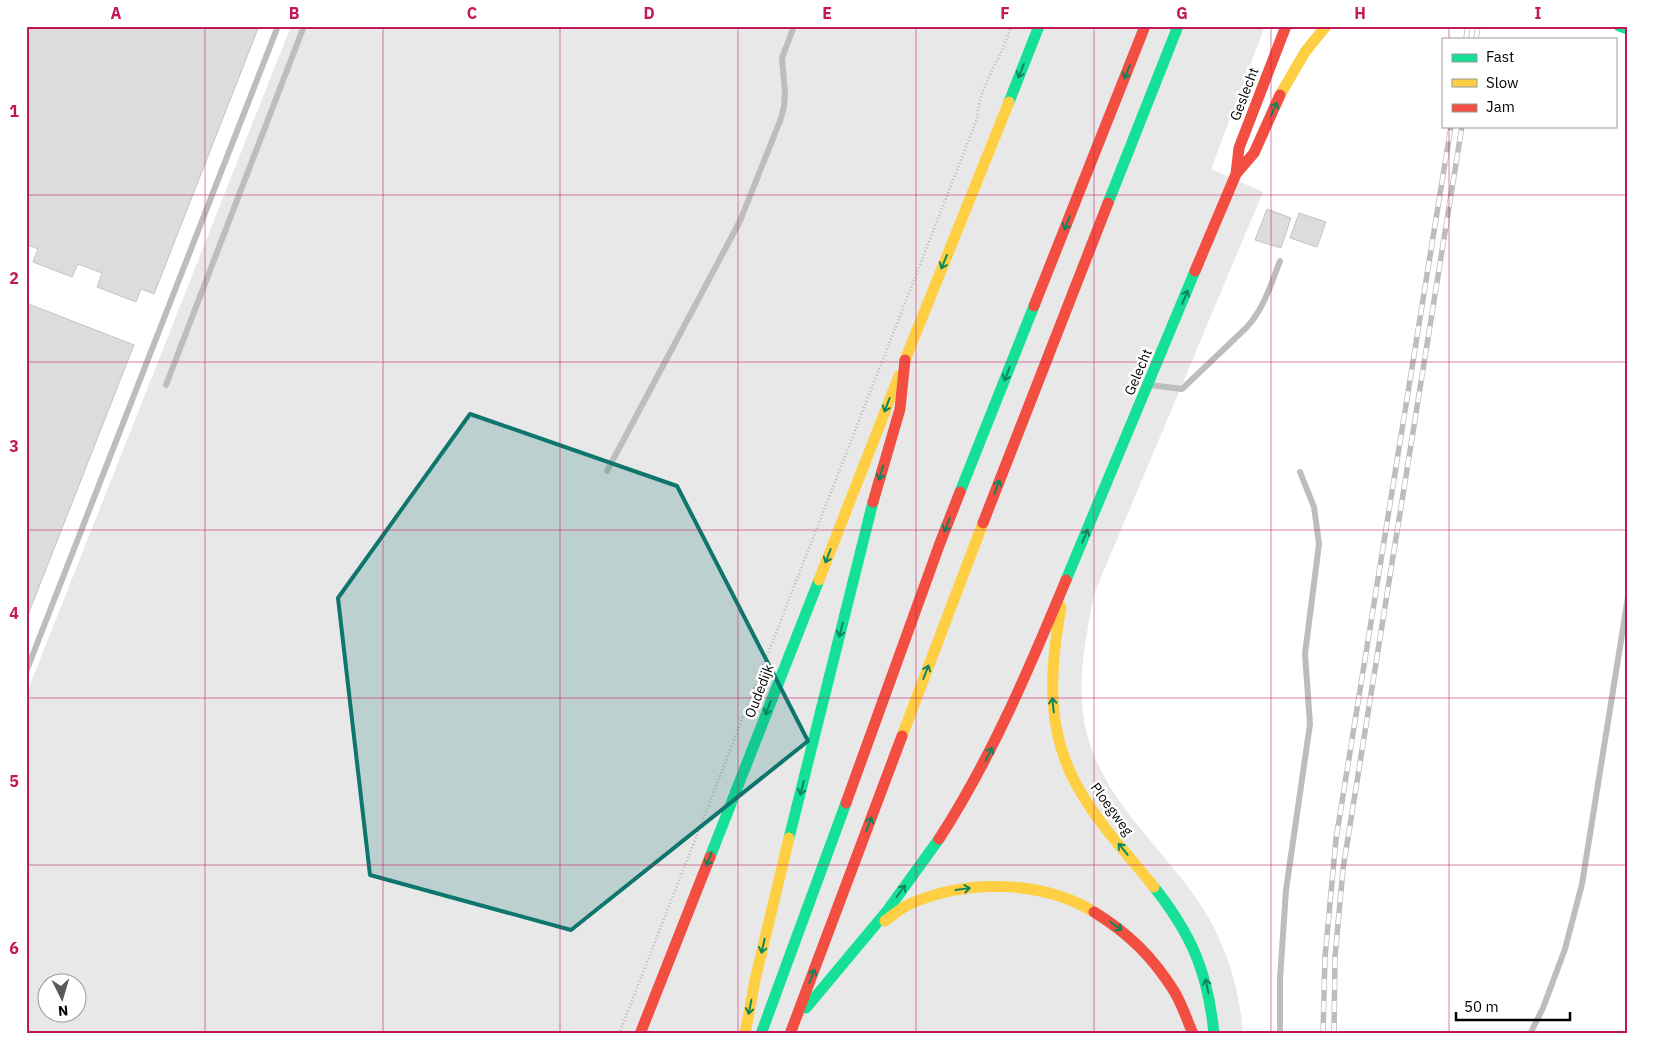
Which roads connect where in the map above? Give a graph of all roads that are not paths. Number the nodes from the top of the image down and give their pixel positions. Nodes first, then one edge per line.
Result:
1 (278, 26) edge
2 (304, 26) edge
3 (794, 26) edge
4 (1039, 26) edge
5 (1145, 26) edge
6 (1178, 26) edge
7 (1286, 26) edge
8 (1326, 26) edge
9 (1619, 26) edge
10 (1628, 30) edge
11 (1236, 174) junction
12 (1280, 261) dead end
13 (905, 360) junction
14 (166, 385) dead end
15 (1148, 385) junction
16 (607, 471) dead end
17 (1300, 472) dead end
18 (1066, 580) junction
19 (1628, 597) edge
20 (26, 672) edge
21 (872, 930) junction
22 (795, 1022) junction
23 (640, 1034) edge
24 (745, 1034) edge
25 (761, 1034) edge
26 (790, 1034) edge
27 (1193, 1034) edge
28 (1214, 1034) edge
29 (1280, 1034) edge
30 (1530, 1034) edge

1 - 20 lane
2 - 14 lane
3 - 16 lane
4 -> 13 main road, Oudedijk
5 -> 25 main road
22 -> 6 main road
7 - 11 main road, Geslecht
11 -> 8 main road
9 - 10 main road
15 -> 11 main road, Gelecht
12 - 15 lane
13 -> 23 main road, Oudedijk
13 -> 24 main road
18 -> 15 main road, Gelecht
17 - 29 lane
21 -> 18 main road
28 -> 18 main road, Ploegweg
19 - 30 lane
21 - 22 main road
21 -> 27 main road
22 - 26 main road

